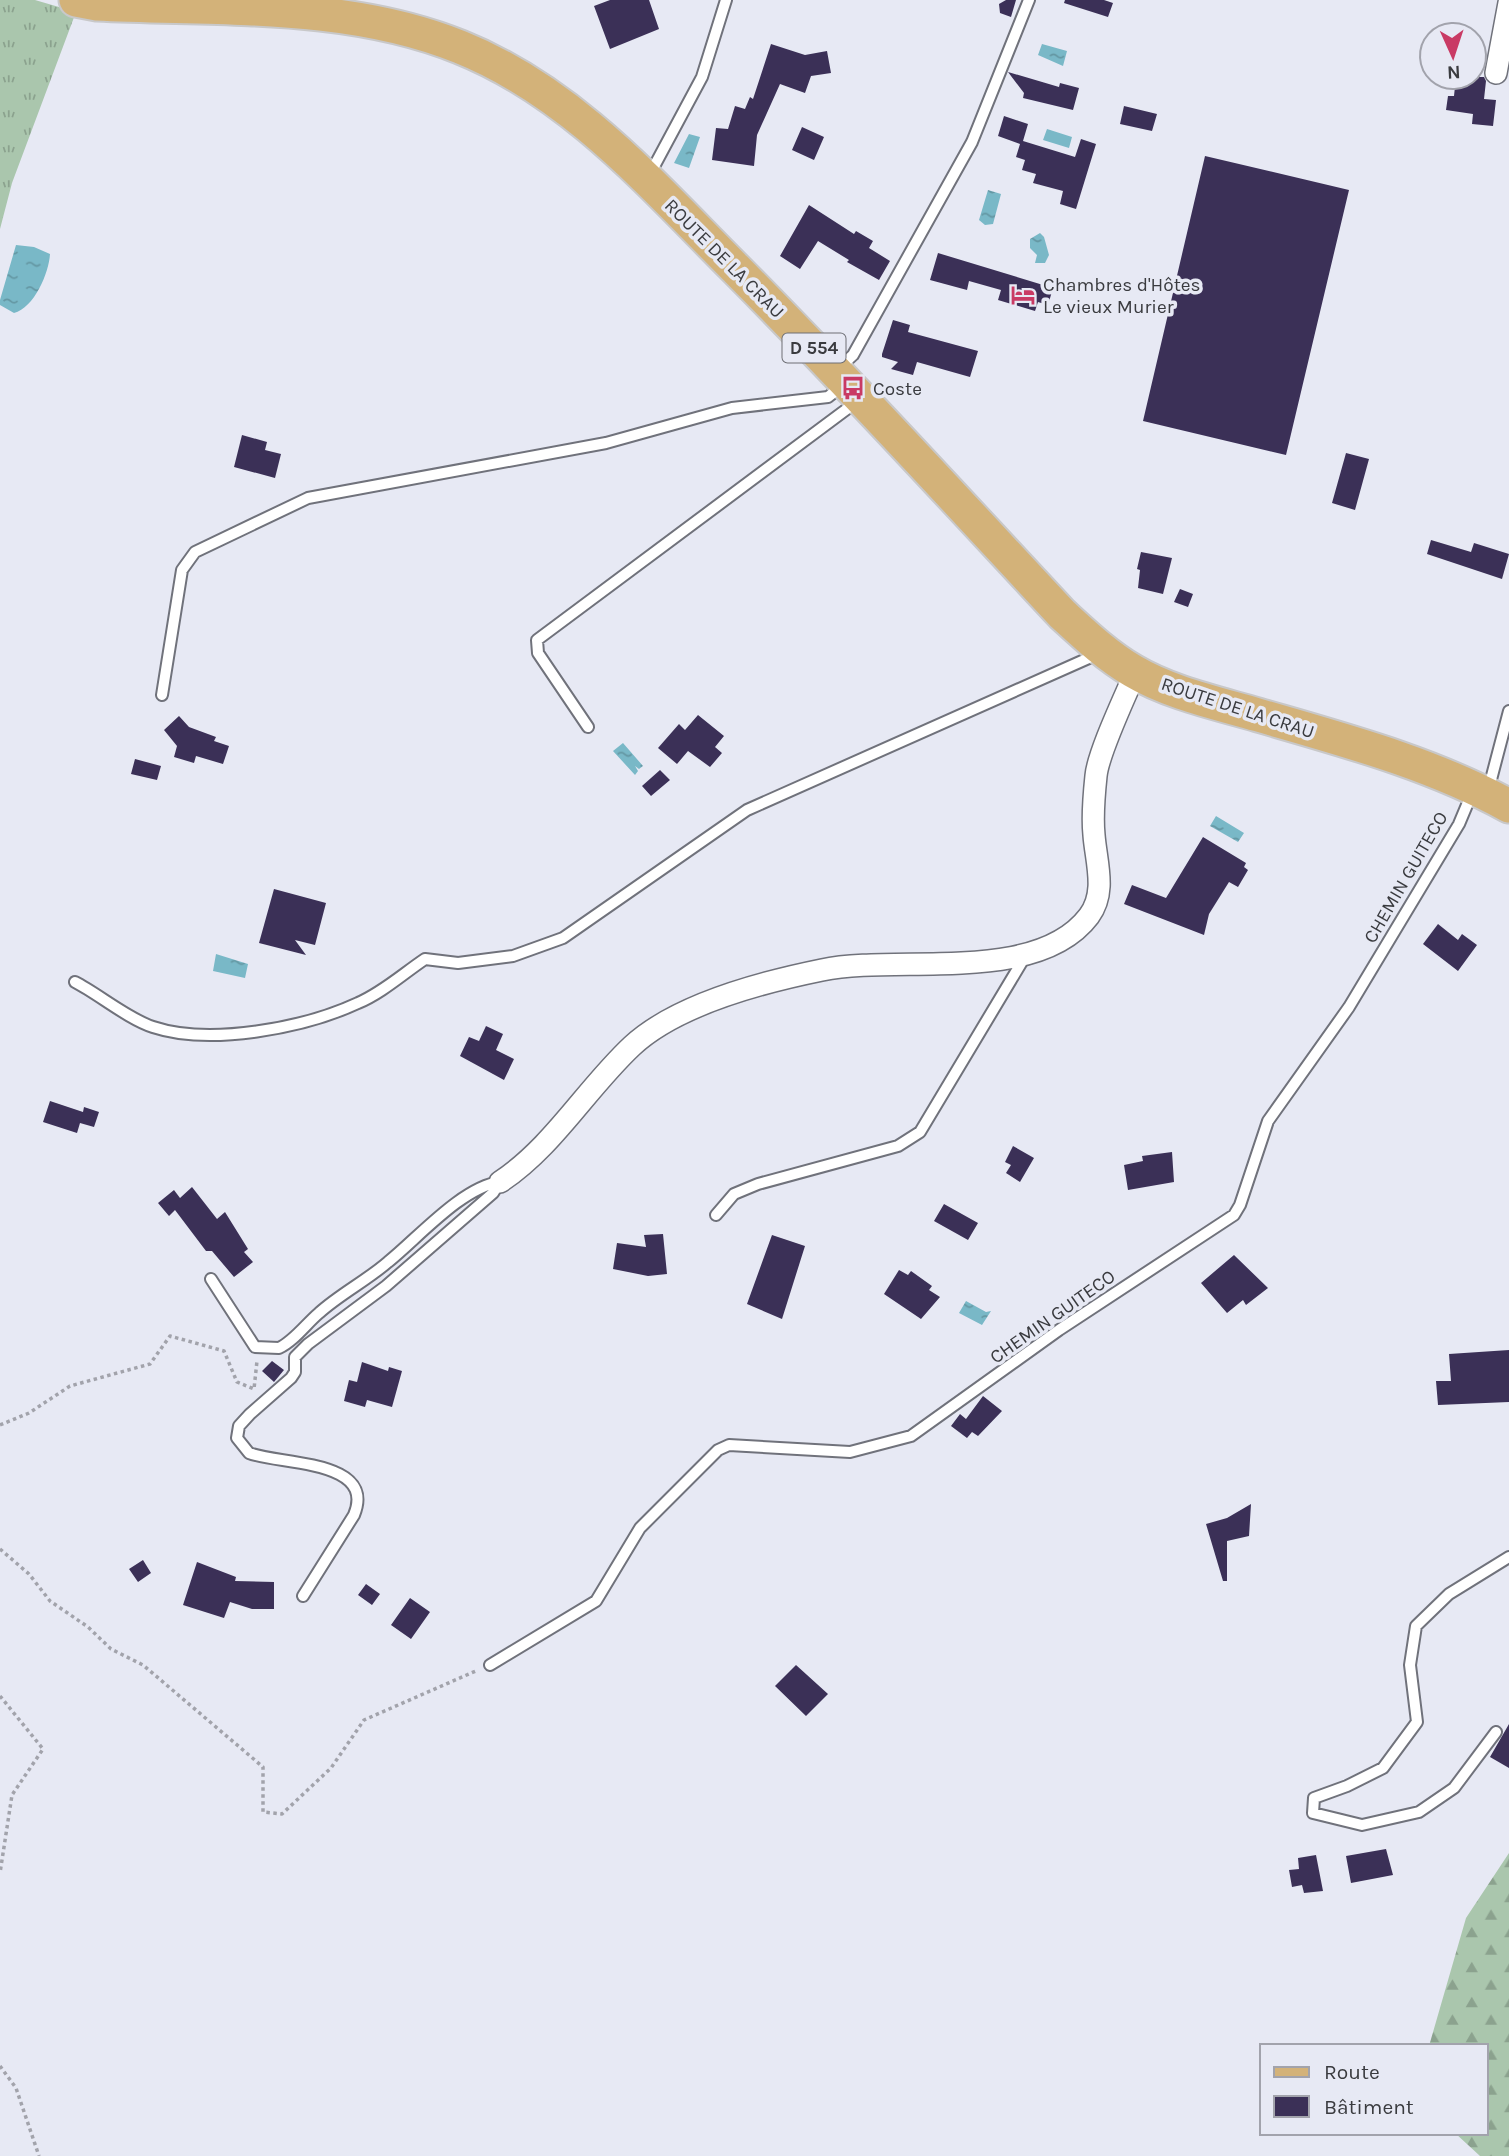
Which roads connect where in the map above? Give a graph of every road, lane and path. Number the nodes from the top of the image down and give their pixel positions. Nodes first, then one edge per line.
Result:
1 (76, 0) edge
2 (726, 0) edge
3 (1029, 0) edge
4 (1509, 3) edge
5 (1496, 73) dead end
6 (647, 180) junction
7 (848, 383) junction
8 (1102, 652) junction
9 (1135, 673) junction
10 (162, 695) dead end
11 (1509, 711) edge
12 (588, 727) dead end
13 (1490, 796) edge
14 (1026, 955) junction
15 (75, 982) dead end
16 (500, 1182) junction
17 (716, 1215) dead end
18 (211, 1279) dead end
19 (258, 1348) junction
20 (0, 1425) edge
21 (0, 1549) edge
22 (1509, 1557) edge
23 (303, 1597) dead end
24 (490, 1665) joint
25 (0, 1696) edge
26 (1496, 1732) dead end
27 (0, 1873) edge
28 (0, 2066) edge
29 (39, 2156) edge

1 - 6 main road, ROUTE DE LA CRAU / D 554
2 - 6 lane
3 - 7 lane
4 - 5 street
6 - 7 main road, ROUTE DE LA CRAU / D 554
7 - 8 main road, ROUTE DE LA CRAU / D 554
7 - 10 lane
7 - 12 lane
8 - 9 main road, ROUTE DE LA CRAU / D 554
8 - 15 lane
9 - 13 main road, ROUTE DE LA CRAU / D 554
9 - 14 street
11 - 13 lane, CHEMIN GUITECO
13 - 24 lane, CHEMIN GUITECO
14 - 16 street
14 - 17 lane
16 - 19 lane
16 - 23 lane
18 - 19 lane
19 - 20 path
21 - 24 path
22 - 26 lane
25 - 27 path
28 - 29 path

